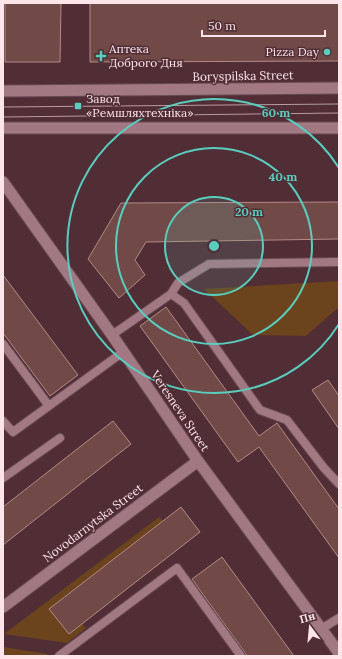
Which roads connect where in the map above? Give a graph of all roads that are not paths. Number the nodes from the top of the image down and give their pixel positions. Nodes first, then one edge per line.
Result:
1 (339, 88) edge
2 (3, 91) edge
3 (3, 128) edge
4 (339, 128) edge
5 (5, 189) edge
6 (339, 262) edge
7 (171, 294) junction
8 (112, 335) junction
9 (3, 344) edge
10 (124, 352) junction
11 (49, 406) junction
12 (3, 421) edge
13 (60, 438) dead end
14 (198, 461) junction
15 (3, 478) edge
16 (339, 484) edge
17 (3, 607) edge
18 (339, 618) edge
19 (321, 629) junction
20 (339, 653) edge
21 (59, 656) edge
22 (241, 656) edge

1 - 2 street, Boryspilska Street
3 - 4 street
5 - 8 street, Veresneva Street
6 - 7 lane
7 - 8 lane
7 - 16 lane
8 - 10 street, Veresneva Street
9 - 11 lane
10 - 11 lane
10 - 14 street, Veresneva Street
11 - 12 lane
13 - 15 lane
14 - 17 street, Novodarnytska Street
14 - 19 street, Veresneva Street
18 - 19 lane
19 - 20 street, Veresneva Street
21 - 22 lane

